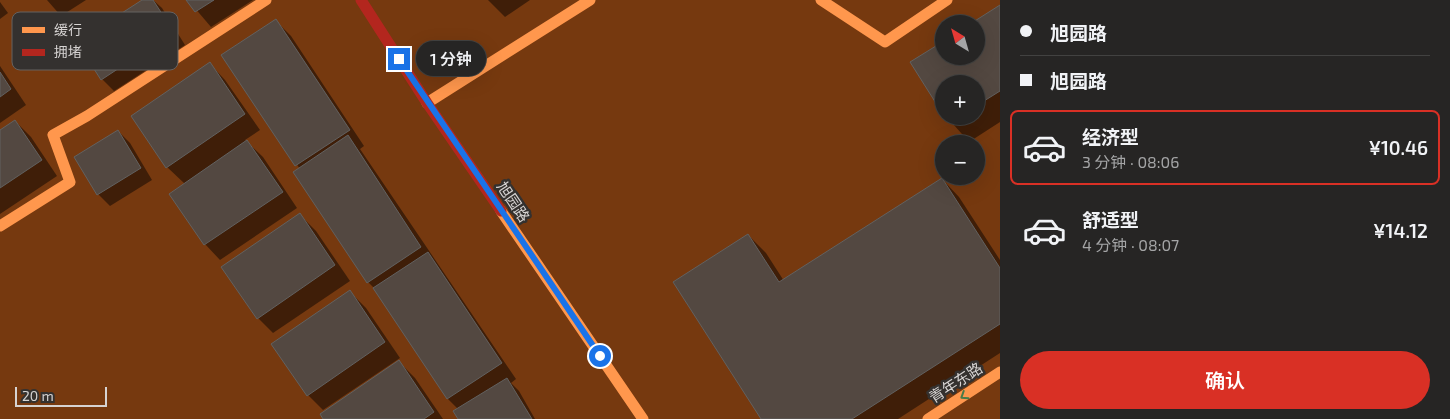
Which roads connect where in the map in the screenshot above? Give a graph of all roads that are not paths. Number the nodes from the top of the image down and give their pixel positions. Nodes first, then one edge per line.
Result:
1 (266, 0) edge
2 (361, 0) edge
3 (590, 0) edge
4 (821, 0) edge
5 (946, 0) edge
6 (178, 57) edge
7 (158, 70) edge
8 (427, 103) junction
9 (0, 226) edge
10 (1000, 372) edge
11 (643, 419) edge
12 (928, 419) edge

1 - 6 street
2 - 8 street, 旭园路
3 - 8 street
4 - 5 street
7 - 9 street
8 - 11 street, 旭园路
10 -> 12 street, 青年东路

